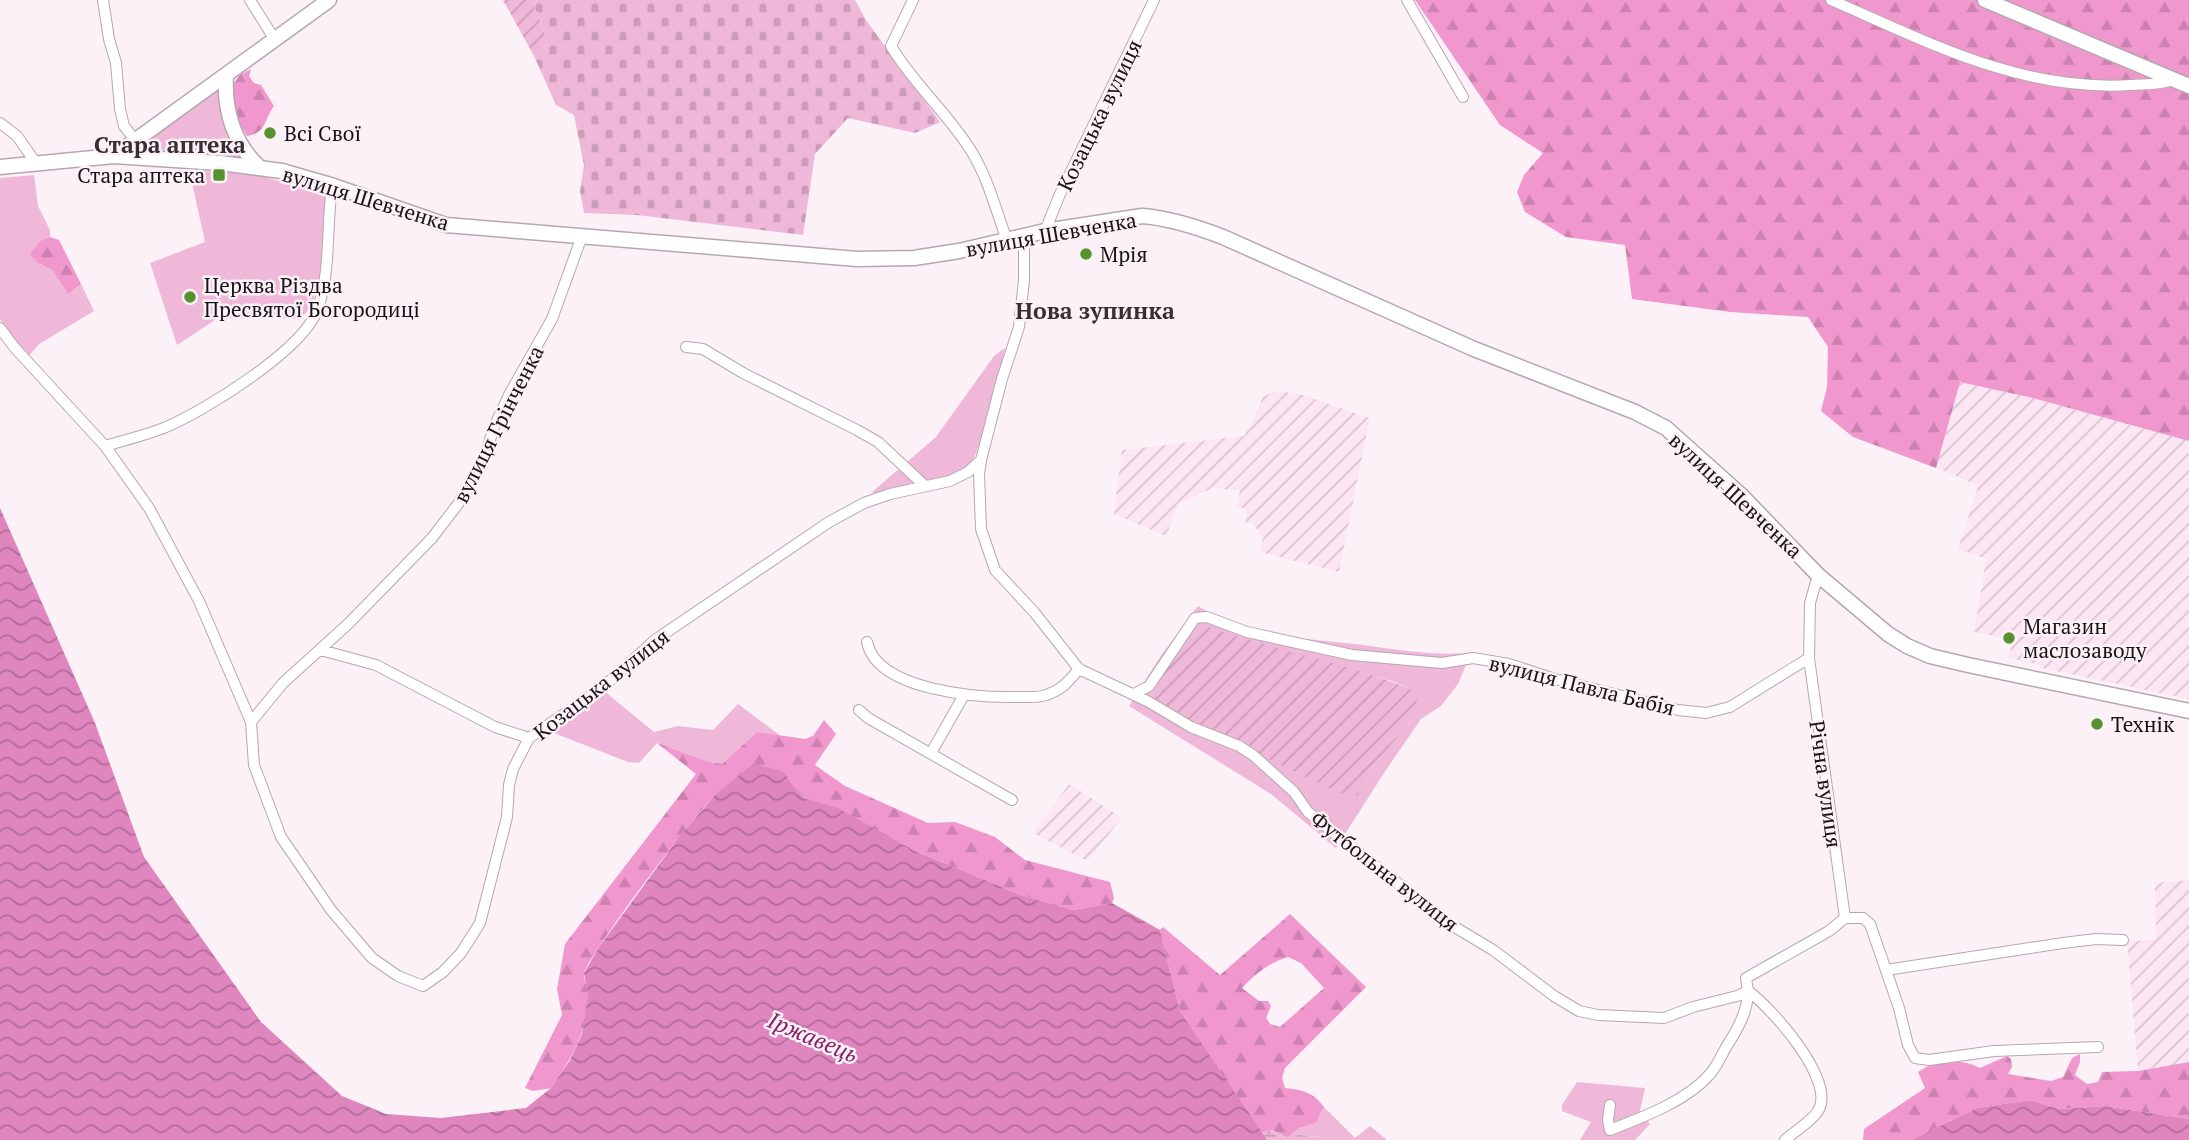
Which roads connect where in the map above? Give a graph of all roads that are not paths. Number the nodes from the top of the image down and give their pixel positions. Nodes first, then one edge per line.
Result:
1 (103, 0) edge
2 (250, 0) edge
3 (329, 0) edge
4 (913, 0) edge
5 (1154, 0) edge
6 (1407, 0) edge
7 (1831, 0) edge
8 (1985, 0) edge
9 (275, 40) junction
10 (226, 77) junction
11 (2174, 79) junction
12 (2189, 86) edge
13 (1463, 97) dead end
14 (0, 123) edge
15 (135, 140) junction
16 (114, 156) junction
17 (36, 163) junction
18 (0, 167) edge
19 (259, 167) junction
20 (334, 186) junction
21 (1045, 231) junction
22 (582, 236) junction
23 (1024, 236) junction
24 (1007, 240) junction
25 (0, 328) edge
26 (686, 347) dead end
27 (105, 446) junction
28 (981, 460) junction
29 (925, 486) junction
30 (1818, 575) junction
31 (867, 642) dead end
32 (321, 650) junction
33 (1809, 658) junction
34 (1079, 669) junction
35 (1134, 694) junction
36 (964, 695) junction
37 (859, 710) dead end
38 (2189, 711) edge
39 (251, 722) junction
40 (529, 738) junction
41 (931, 753) junction
42 (1012, 800) dead end
43 (1845, 918) junction
44 (2123, 940) dead end
45 (1886, 970) junction
46 (1748, 990) junction
47 (2098, 1047) dead end
48 (1610, 1105) dead end
49 (1785, 1140) edge

1 - 15 street
2 - 9 street
3 - 9 street
4 - 24 street
5 - 21 street, Козацька вулиця
6 - 13 street
7 - 11 street
8 - 11 street
9 - 10 street
10 - 15 street
10 - 19 street
11 - 12 street
14 - 17 street
15 - 16 street
16 - 17 street, вулиця Шевченка
16 - 19 street, вулиця Шевченка
17 - 18 street, вулиця Шевченка
19 - 20 street, вулиця Шевченка
20 - 22 street, вулиця Шевченка
20 - 27 street
21 - 23 street, вулиця Шевченка
21 - 30 street, вулиця Шевченка
22 - 24 street, вулиця Шевченка
22 - 32 street, вулиця Грінченка
23 - 24 street, вулиця Шевченка
23 - 28 street
25 - 27 street, Козацька вулиця
26 - 29 street
27 - 39 street, Козацька вулиця
28 - 29 street, Козацька вулиця
28 - 34 street
29 - 40 street, Козацька вулиця
30 - 33 street, Річна вулиця
30 - 38 street, вулиця Шевченка
31 - 36 street
32 - 39 street, вулиця Грінченка
32 - 40 street
33 - 35 street, вулиця Павла Бабія
33 - 43 street, Річна вулиця
34 - 35 street, Футбольна вулиця
34 - 36 street
35 - 46 street, Футбольна вулиця
36 - 41 street
37 - 41 street
39 - 40 street, Козацька вулиця
41 - 42 street
43 - 45 street
43 - 46 street
44 - 45 street
45 - 47 street
46 - 48 street
46 - 49 street

